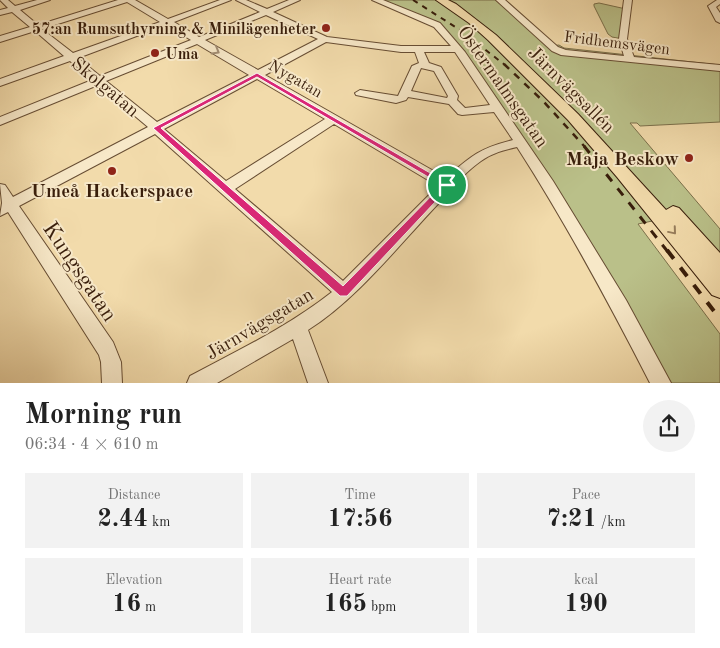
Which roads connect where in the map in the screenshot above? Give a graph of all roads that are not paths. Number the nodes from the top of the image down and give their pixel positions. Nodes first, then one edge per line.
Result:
1 (3, 0) edge
2 (46, 0) edge
3 (127, 0) edge
4 (226, 0) edge
5 (240, 0) edge
6 (296, 0) edge
7 (376, 0) edge
8 (441, 0) edge
9 (453, 0) edge
10 (500, 0) edge
11 (628, 0) edge
12 (716, 2) edge
13 (465, 4) edge
14 (14, 9) junction
15 (265, 12) junction
16 (0, 13) edge
17 (720, 21) edge
18 (167, 22) junction
19 (36, 28) junction
20 (0, 39) edge
21 (325, 39) junction
22 (197, 40) junction
23 (418, 49) junction
24 (457, 49) junction
25 (71, 57) junction
26 (630, 59) junction
27 (425, 65) junction
28 (720, 68) edge
29 (257, 75) junction
30 (98, 80) junction
31 (0, 83) edge
32 (405, 92) junction
33 (360, 93) dead end
34 (451, 100) junction
35 (498, 108) junction
36 (334, 119) junction
37 (0, 121) edge
38 (156, 128) junction
39 (520, 142) junction
40 (447, 185) junction
41 (0, 189) edge
42 (224, 189) junction
43 (5, 207) edge
44 (720, 267) edge
45 (720, 288) edge
46 (344, 292) junction
47 (298, 326) junction
48 (112, 383) edge
49 (197, 383) edge
50 (318, 383) edge
51 (661, 383) edge

1 - 14 street, Skolgatan
2 - 14 street
3 - 18 street, Nygatan
3 - 19 street
4 - 18 street
5 - 15 street
6 - 15 street
7 - 24 street, Östermalmsgatan
8 -> 45 main road, Järnvägsallén
9 - 13 main road, Järnvägsallén
10 - 26 street, Fridhemsvägen
11 - 26 street
12 - 17 street
13 - 44 main road, Järnvägsallén
14 - 16 street
14 - 19 street, Skolgatan
15 - 21 street
15 - 22 street
18 - 22 street, Nygatan
18 - 25 street
19 - 20 street
19 - 25 street, Skolgatan
21 - 23 street
21 - 29 street
22 -> 29 street, Nygatan
22 - 30 street
23 - 24 street
23 - 27 street
24 - 35 street, Östermalmsgatan
25 - 30 street, Skolgatan
25 - 31 street
26 - 28 street, Fridhemsvägen
27 - 32 street
27 - 34 street
29 - 36 street, Nygatan
29 - 38 street
30 - 37 street
30 - 38 street, Skolgatan
32 - 33 street
32 - 34 street
34 - 35 street
35 - 39 street, Östermalmsgatan
36 - 40 street, Nygatan
36 - 42 street
38 - 42 street, Skolgatan
38 - 43 street
39 - 40 street, Järnvägsgatan
39 - 51 street, Östermalmsgatan
40 - 46 street, Järnvägsgatan
41 - 43 street, Kungsgatan
42 - 46 street, Skolgatan
43 - 48 street, Kungsgatan
46 - 47 street, Järnvägsgatan
47 - 49 street, Järnvägsgatan
47 - 50 street

